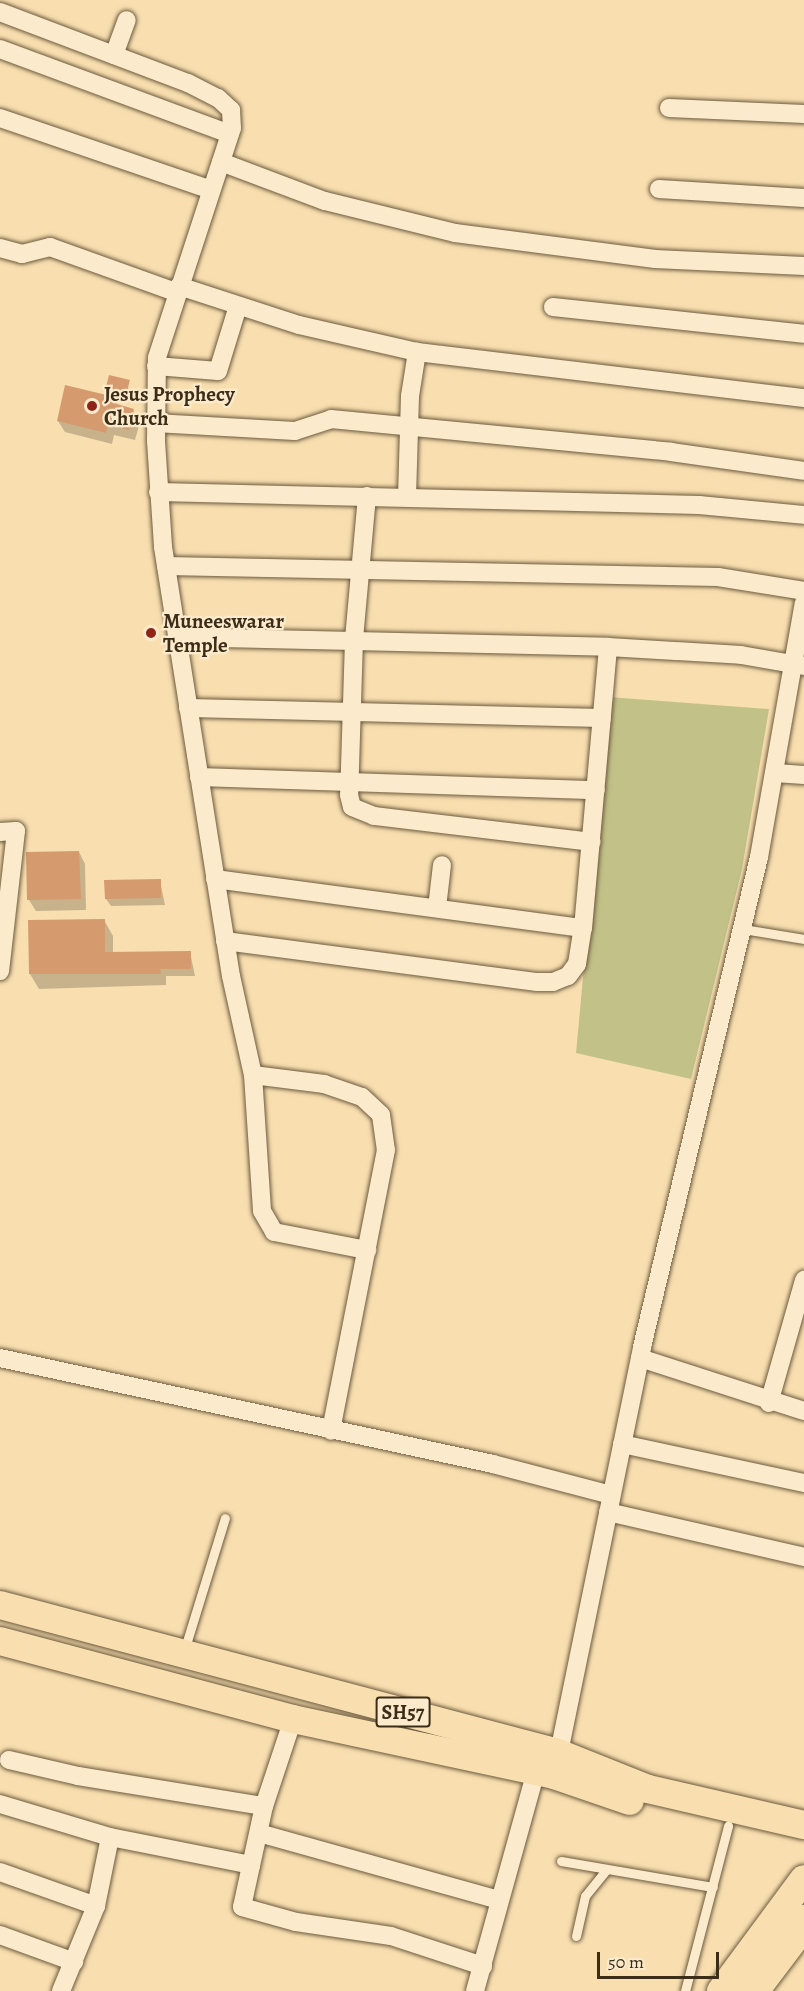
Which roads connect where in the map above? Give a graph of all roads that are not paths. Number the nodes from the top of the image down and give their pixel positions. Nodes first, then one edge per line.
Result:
1 (0, 12) edge
2 (127, 20) dead end
3 (0, 49) edge
4 (114, 55) junction
5 (669, 108) dead end
6 (804, 114) edge
7 (0, 118) edge
8 (230, 134) junction
9 (220, 162) junction
10 (659, 189) dead end
11 (211, 190) junction
12 (804, 198) edge
13 (0, 248) edge
14 (804, 266) edge
15 (177, 289) junction
16 (238, 306) junction
17 (553, 307) dead end
18 (804, 334) edge
19 (417, 352) junction
20 (156, 366) junction
21 (804, 398) edge
22 (155, 423) junction
23 (408, 427) junction
24 (804, 471) edge
25 (158, 492) junction
26 (367, 496) junction
27 (407, 497) junction
28 (804, 515) edge
29 (166, 566) junction
30 (361, 570) junction
31 (804, 591) edge
32 (804, 603) edge
33 (177, 637) junction
34 (354, 640) junction
35 (608, 647) junction
36 (798, 665) edge
37 (188, 708) junction
38 (352, 712) junction
39 (602, 718) junction
40 (775, 773) junction
41 (804, 775) edge
42 (199, 777) junction
43 (350, 782) junction
44 (596, 790) junction
45 (0, 832) edge
46 (591, 842) junction
47 (442, 865) dead end
48 (215, 879) junction
49 (437, 908) junction
50 (583, 928) junction
51 (743, 929) junction
52 (804, 939) edge
53 (225, 940) junction
54 (0, 971) edge
55 (252, 1075) junction
56 (367, 1250) junction
57 (804, 1280) edge
58 (797, 1332) edge
59 (0, 1358) edge
60 (640, 1358) junction
61 (769, 1403) junction
62 (804, 1411) edge
63 (332, 1431) junction
64 (622, 1444) junction
65 (804, 1483) edge
66 (610, 1503) junction
67 (225, 1518) dead end
68 (804, 1557) edge
69 (0, 1605) edge
70 (0, 1641) edge
71 (184, 1654) junction
72 (293, 1719) junction
73 (9, 1760) dead end
74 (549, 1766) junction
75 (0, 1804) edge
76 (264, 1806) junction
77 (804, 1825) edge
78 (728, 1826) junction
79 (259, 1833) junction
80 (110, 1838) junction
81 (804, 1843) edge
82 (561, 1861) dead end
83 (251, 1865) junction
84 (606, 1870) junction
85 (0, 1872) edge
86 (804, 1879) edge
87 (713, 1887) junction
88 (500, 1900) junction
89 (96, 1906) junction
90 (803, 1922) edge
91 (0, 1935) edge
92 (576, 1936) dead end
93 (74, 1962) junction
94 (483, 1966) junction
95 (61, 1991) edge
96 (475, 1991) edge
97 (685, 1991) edge
98 (721, 1991) edge
99 (751, 1991) edge

1 - 4 street
2 - 4 street
3 - 8 street
4 - 8 street
5 - 6 street
7 - 11 street
8 - 9 street
9 - 11 street
9 - 14 street
10 - 12 street
11 - 15 street
13 - 15 street
15 - 16 street
15 - 20 street
16 - 19 street
16 - 20 street
17 - 18 street
19 - 21 street
19 - 23 street
20 - 22 street
22 - 23 street
22 - 25 street
23 - 24 street
23 - 27 street
25 - 26 street
25 - 29 street
26 - 27 street
26 - 30 street
27 - 28 street
29 - 30 street
29 - 33 street
30 - 31 street
30 - 34 street
32 - 36 street
33 - 34 street
33 - 37 street
34 - 35 street
34 - 38 street
35 - 36 street
35 - 39 street
36 - 40 street
37 - 38 street
37 - 42 street
38 - 39 street
38 - 43 street
39 - 44 street
40 - 41 street
40 - 51 street
42 - 43 street
42 - 48 street
43 - 44 street
43 - 46 street
44 - 46 street
45 - 54 street
46 - 50 street
47 - 49 street
48 - 49 street
48 - 53 street
49 - 50 street
50 - 53 street
51 - 52 lane
51 - 60 street
53 - 55 street
55 - 56 street
55 - 56 street
56 - 63 street
57 - 58 street
58 - 61 street
59 - 63 street
60 - 61 street
60 - 64 street
61 - 62 street
63 - 66 street
64 - 65 street
64 - 66 street
66 - 68 street
66 - 74 street
67 - 71 lane
69 - 71 main road, SH57
70 - 72 main road, SH57
71 - 74 main road, SH57
72 - 74 main road, SH57
72 - 76 street
73 - 76 street
74 - 77 main road, SH57
74 - 78 main road, SH57
74 - 88 street
75 - 80 street
76 - 79 street
78 - 81 main road, SH57
78 - 87 lane
79 - 83 street
79 - 88 street
80 - 83 street
80 - 89 street
82 - 84 lane
83 - 94 street
84 - 87 lane
84 - 92 lane
85 - 89 street
86 - 98 main road
87 - 97 lane
88 - 94 street
89 - 93 street
90 - 99 highway
91 - 93 street
93 - 95 street
94 - 96 street

